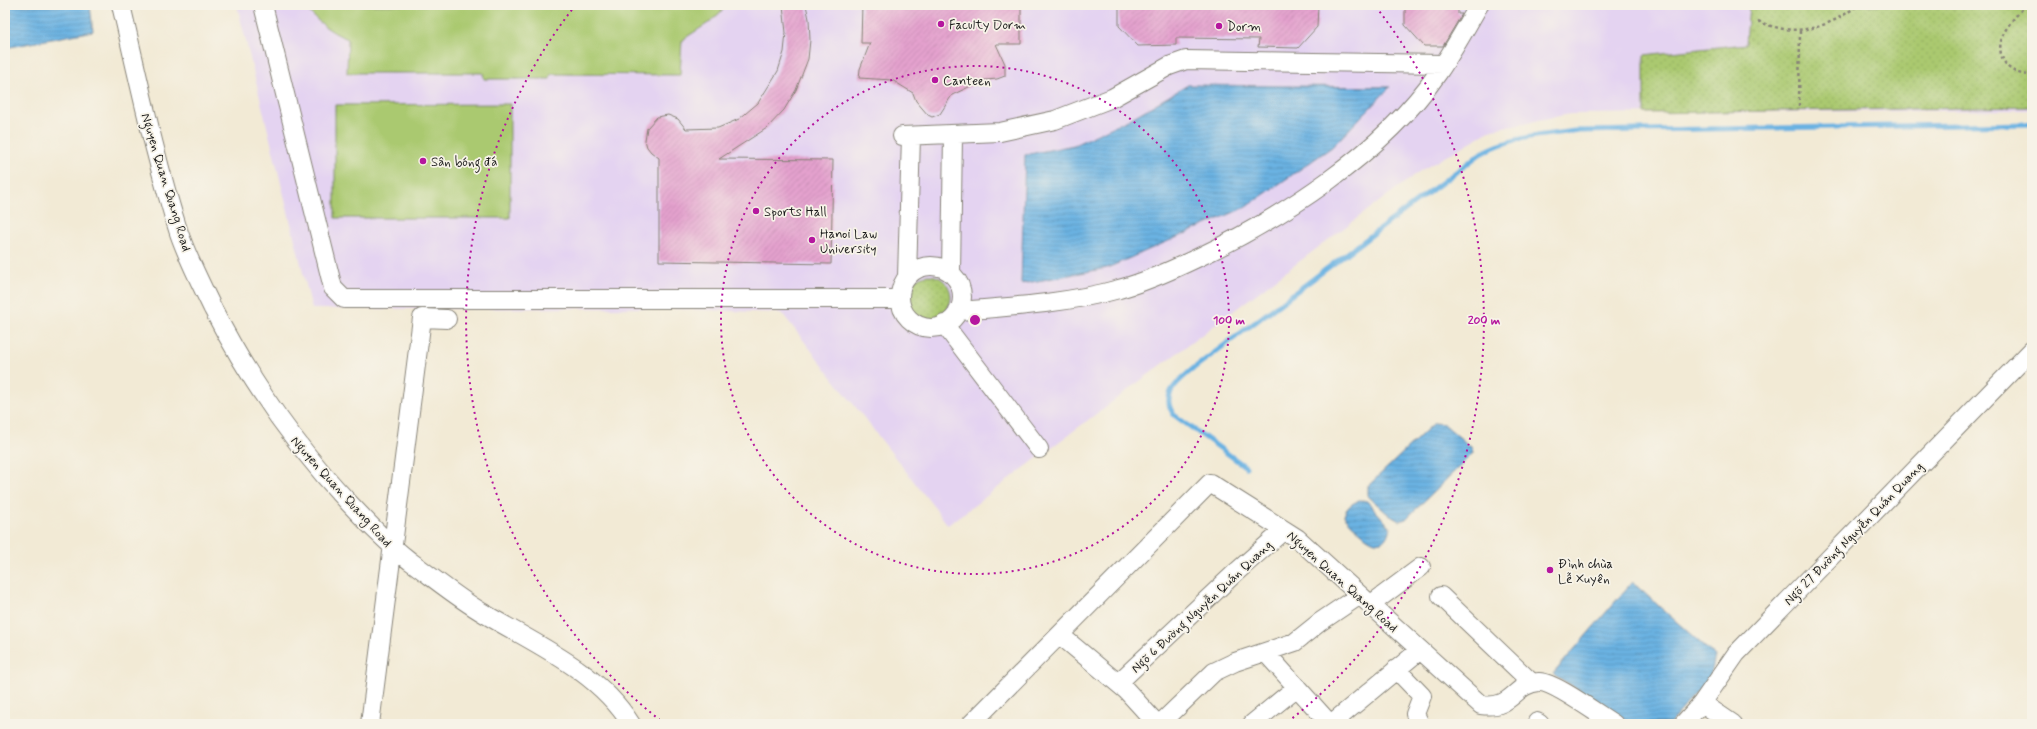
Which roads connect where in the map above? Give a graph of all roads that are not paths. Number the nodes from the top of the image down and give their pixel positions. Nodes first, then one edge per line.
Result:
1 (121, 5) edge
2 (263, 5) edge
3 (1479, 5) edge
4 (1443, 64) junction
5 (953, 136) junction
6 (951, 274) junction
7 (907, 277) junction
8 (900, 299) junction
9 (958, 311) junction
10 (447, 318) dead end
11 (944, 324) junction
12 (2032, 350) edge
13 (1039, 449) dead end
14 (1284, 530) junction
15 (394, 548) junction
16 (1421, 567) dead end
17 (1441, 596) dead end
18 (1365, 600) junction
19 (1060, 635) junction
20 (1420, 650) junction
21 (1266, 653) junction
22 (1396, 669) junction
23 (1118, 683) junction
24 (1532, 684) junction
25 (1297, 687) junction
26 (1702, 703) junction
27 (370, 724) edge
28 (631, 724) edge
29 (971, 724) edge
30 (1159, 724) edge
31 (1252, 724) edge
32 (1330, 724) edge
33 (1420, 724) edge
34 (1614, 724) edge
35 (1683, 724) edge
36 (1733, 724) edge

1 - 15 street, Nguyen Quan Quang Road
2 - 8 street
3 - 4 street
4 - 5 street
4 - 9 street
5 - 6 street
5 - 7 street
6 - 7 street
6 - 9 street
7 - 8 street
8 - 11 street
9 - 11 street
10 - 15 street
11 - 13 street
12 - 26 street, Ngõ 27 Đường Nguyễn Quán Quang
14 - 18 street, Nguyen Quan Quang Road
14 - 19 street, Nguyen Quan Quang Road
14 - 23 street, Ngõ 6 Đường Nguyễn Quán Quang
15 - 27 street
15 - 28 street, Nguyen Quan Quang Road
16 - 18 street
17 - 24 street
18 - 20 street, Nguyen Quan Quang Road
18 - 21 street
19 - 23 street
19 - 29 street, Nguyen Quan Quang Road
20 - 22 street
20 - 24 street, Nguyen Quan Quang Road
21 - 25 street
21 - 30 street
22 - 32 street
22 - 33 street
23 - 30 street
24 - 34 street
25 - 31 street
25 - 32 street
26 - 35 street, Ngõ 27 Đường Nguyễn Quán Quang
26 - 36 street

